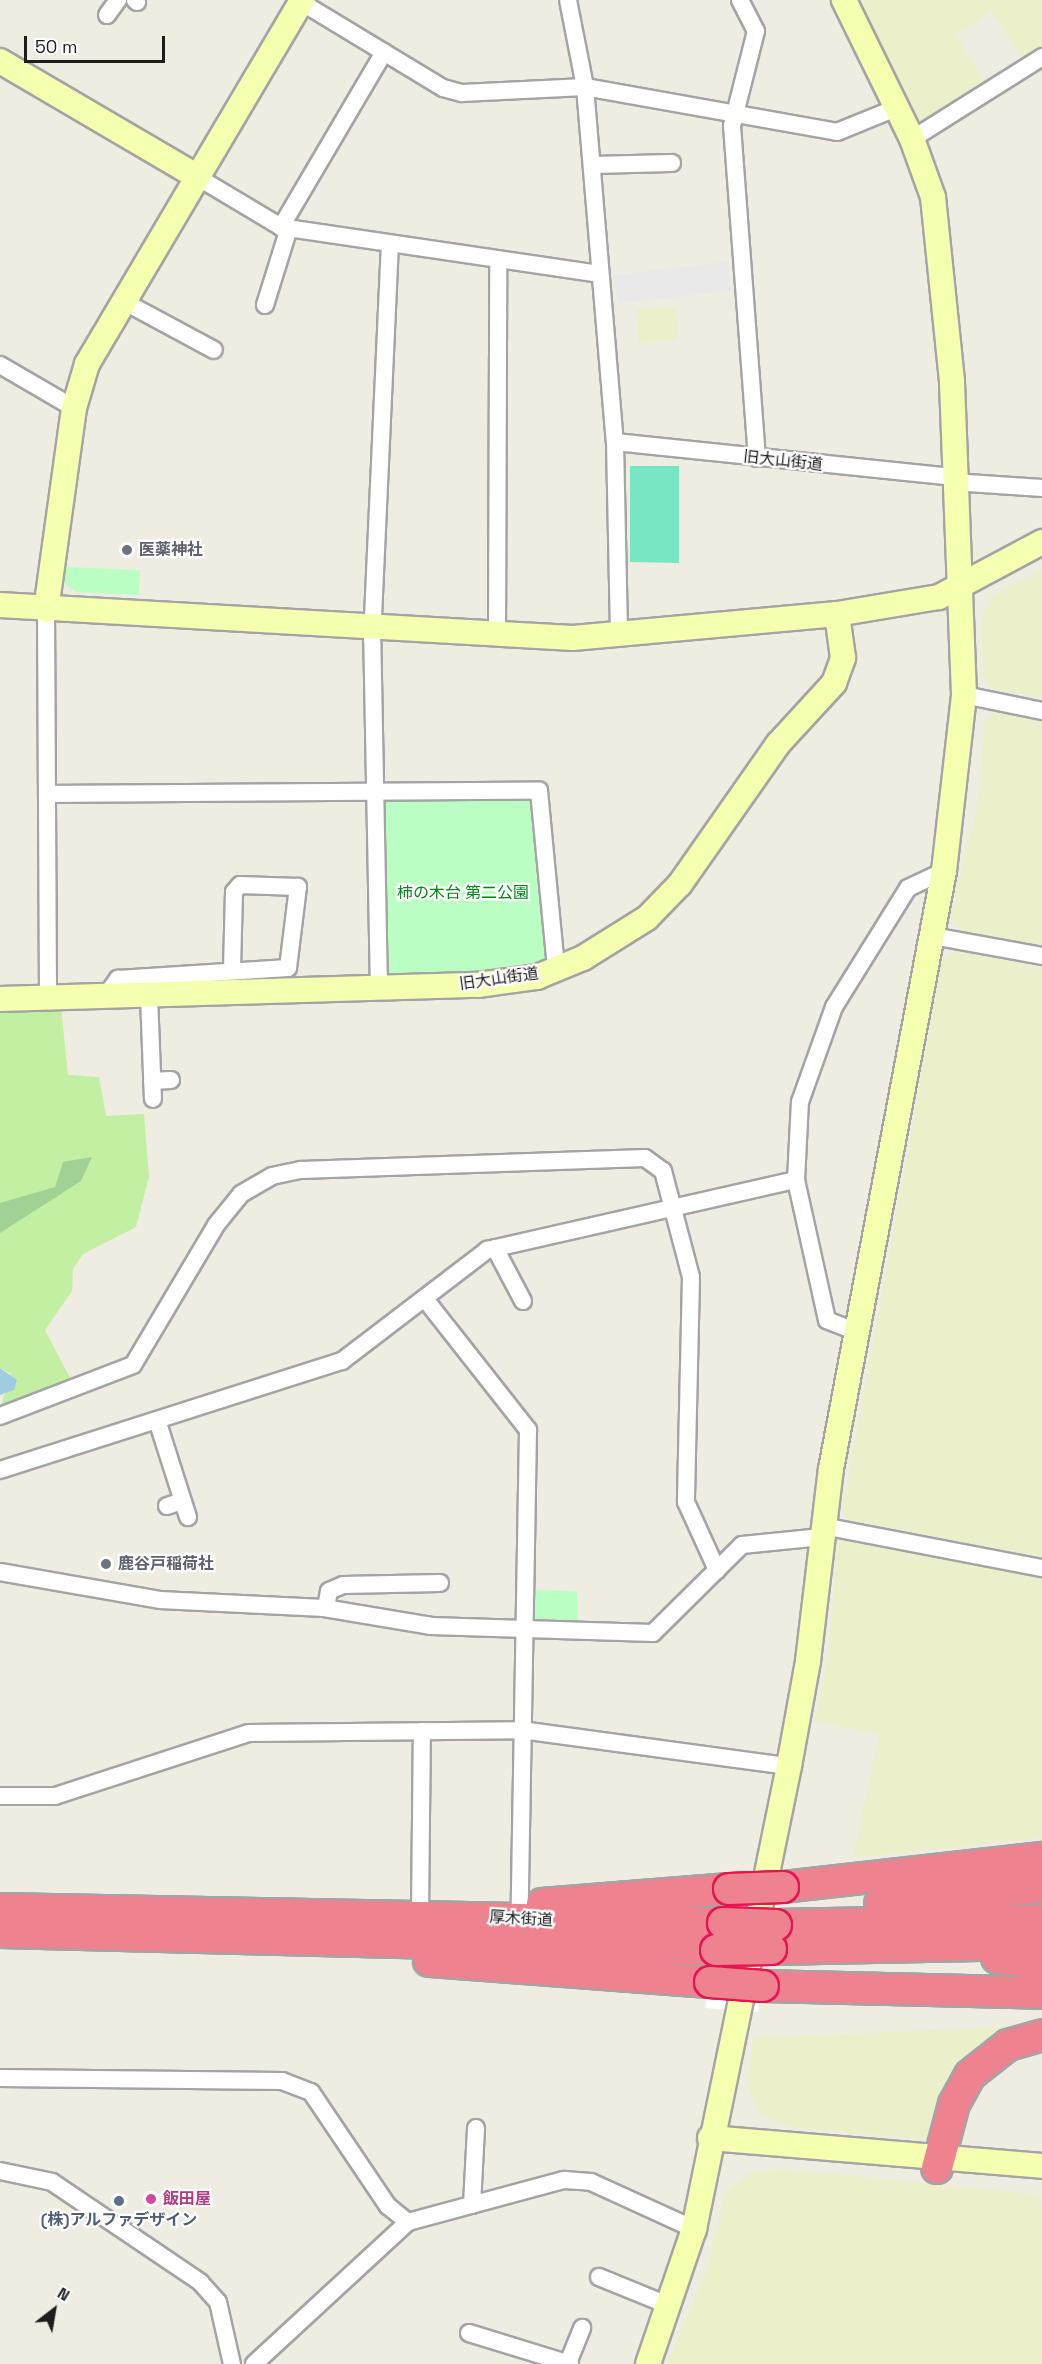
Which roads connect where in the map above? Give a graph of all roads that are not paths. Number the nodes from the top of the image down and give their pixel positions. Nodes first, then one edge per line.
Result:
1 (118, 0) edge
2 (568, 0) edge
3 (740, 0) edge
4 (844, 0) edge
5 (301, 1) edge
6 (107, 15) dead end
7 (384, 52) junction
8 (1042, 57) edge
9 (0, 61) edge
10 (585, 87) junction
11 (896, 108) junction
12 (734, 118) junction
13 (912, 139) junction
14 (672, 163) dead end
15 (592, 165) junction
16 (194, 175) junction
17 (285, 227) junction
18 (390, 246) junction
19 (498, 261) junction
20 (600, 274) junction
21 (123, 301) junction
22 (265, 305) dead end
23 (214, 350) dead end
24 (0, 365) edge
25 (74, 408) junction
26 (615, 442) junction
27 (757, 458) junction
28 (952, 480) junction
29 (1042, 488) edge
30 (1042, 542) edge
31 (959, 587) junction
32 (0, 605) edge
33 (46, 610) junction
34 (837, 614) junction
35 (372, 629) junction
36 (619, 632) junction
37 (497, 635) junction
38 (964, 695) junction
39 (1042, 711) edge
40 (376, 792) junction
41 (50, 794) junction
42 (944, 871) junction
43 (933, 936) junction
44 (1042, 956) edge
45 (556, 967) junction
46 (232, 968) junction
47 (379, 990) junction
48 (149, 996) junction
49 (104, 998) junction
50 (0, 999) edge
51 (48, 999) junction
52 (171, 1080) dead end
53 (152, 1081) junction
54 (153, 1099) dead end
55 (796, 1180) junction
56 (673, 1207) junction
57 (495, 1248) junction
58 (425, 1299) junction
59 (523, 1301) dead end
60 (855, 1331) junction
61 (0, 1416) edge
62 (157, 1420) junction
63 (0, 1470) edge
64 (188, 1517) dead end
65 (823, 1531) junction
66 (1042, 1568) edge
67 (717, 1570) junction
68 (0, 1572) edge
69 (440, 1583) dead end
70 (326, 1608) junction
71 (524, 1628) junction
72 (520, 1730) junction
73 (422, 1731) junction
74 (789, 1766) junction
75 (0, 1796) edge
76 (1042, 1858) edge
77 (1042, 1887) edge
78 (520, 1905) junction
79 (0, 1909) edge
80 (420, 1914) junction
81 (1042, 1920) edge
82 (838, 1923) junction
83 (0, 1932) edge
84 (109, 1934) junction
85 (720, 1936) junction
86 (773, 1937) junction
87 (1042, 1944) edge
88 (958, 1945) junction
89 (1042, 1965) edge
90 (1042, 1993) edge
91 (1042, 2035) edge
92 (0, 2078) edge
93 (476, 2128) dead end
94 (710, 2138) junction
95 (940, 2162) junction
96 (1042, 2166) edge
97 (0, 2171) edge
98 (1042, 2181) edge
99 (472, 2205) junction
100 (408, 2222) junction
101 (694, 2229) junction
102 (599, 2277) dead end
103 (670, 2306) junction
104 (582, 2328) dead end
105 (469, 2333) dead end
106 (232, 2364) edge
107 (254, 2364) edge
108 (569, 2364) edge
109 (648, 2364) edge

1 - 6 street
2 - 10 street
3 - 12 street
4 - 11 street
5 - 7 street
5 - 16 street
7 - 10 street
7 - 17 street
8 - 13 street
9 - 16 street
10 - 12 street
10 - 15 street
11 - 12 street
11 - 13 street
12 - 27 street
13 - 28 street
14 - 15 street
15 - 20 street
16 - 17 street
16 - 21 street
17 - 18 street
17 - 22 street
18 - 19 street
18 - 35 street
19 - 20 street
19 - 37 street
20 - 26 street
21 - 23 street
21 - 25 street
24 - 25 street
25 - 33 street
26 - 27 street, 旧大山街道
26 - 36 street
27 - 28 street, 旧大山街道
28 - 29 street, 旧大山街道
28 - 31 street
30 - 31 street
31 - 34 street
31 - 38 street
32 - 33 street
33 - 35 street
33 - 41 street
34 - 36 street
34 - 45 street, 旧大山街道
35 - 37 street
35 - 40 street
36 - 37 street
38 - 39 street
38 - 42 street
40 - 41 street
40 - 45 street
40 - 47 street
41 - 51 street
42 - 43 street
42 - 55 street
43 - 44 street
43 - 60 street
45 - 47 street, 旧大山街道
46 - 46 street
46 - 49 street
47 - 48 street, 旧大山街道
48 - 49 street, 旧大山街道
48 - 53 street
49 - 51 street, 旧大山街道
50 - 51 street, 旧大山街道
52 - 53 street
53 - 54 street
55 - 56 street
55 - 60 street
56 - 57 street
56 - 61 street
56 - 67 street
57 - 58 street
57 - 59 street
58 - 62 street
58 - 71 street
60 - 65 street
62 - 63 street
62 - 64 street
65 - 66 street
65 - 67 street
65 - 74 street
67 - 71 street
68 - 70 street
69 - 70 street
70 - 71 street
71 - 72 street
72 - 73 street
72 - 74 street
72 - 78 street
73 - 75 street
73 - 80 street
74 - 94 street
76 - 78 highway, bridge
77 - 82 highway
78 - 80 highway
79 - 80 highway, 厚木街道
80 - 85 highway, 厚木街道
81 - 82 highway, 厚木街道
82 - 86 highway, 厚木街道
83 - 84 highway, 厚木街道
84 - 85 highway, 厚木街道
84 - 90 highway, bridge
85 - 86 highway, 厚木街道, bridge
86 - 88 highway, 厚木街道
87 - 88 highway, 厚木街道
88 - 89 highway
91 - 95 highway
92 - 100 street
93 - 99 street
94 - 95 street
94 - 101 street
95 - 96 street
95 - 98 street
97 - 106 street
99 - 100 street
99 - 101 street
100 - 107 street
101 - 103 street
102 - 103 street
103 - 109 street
104 - 108 street
105 - 108 street

